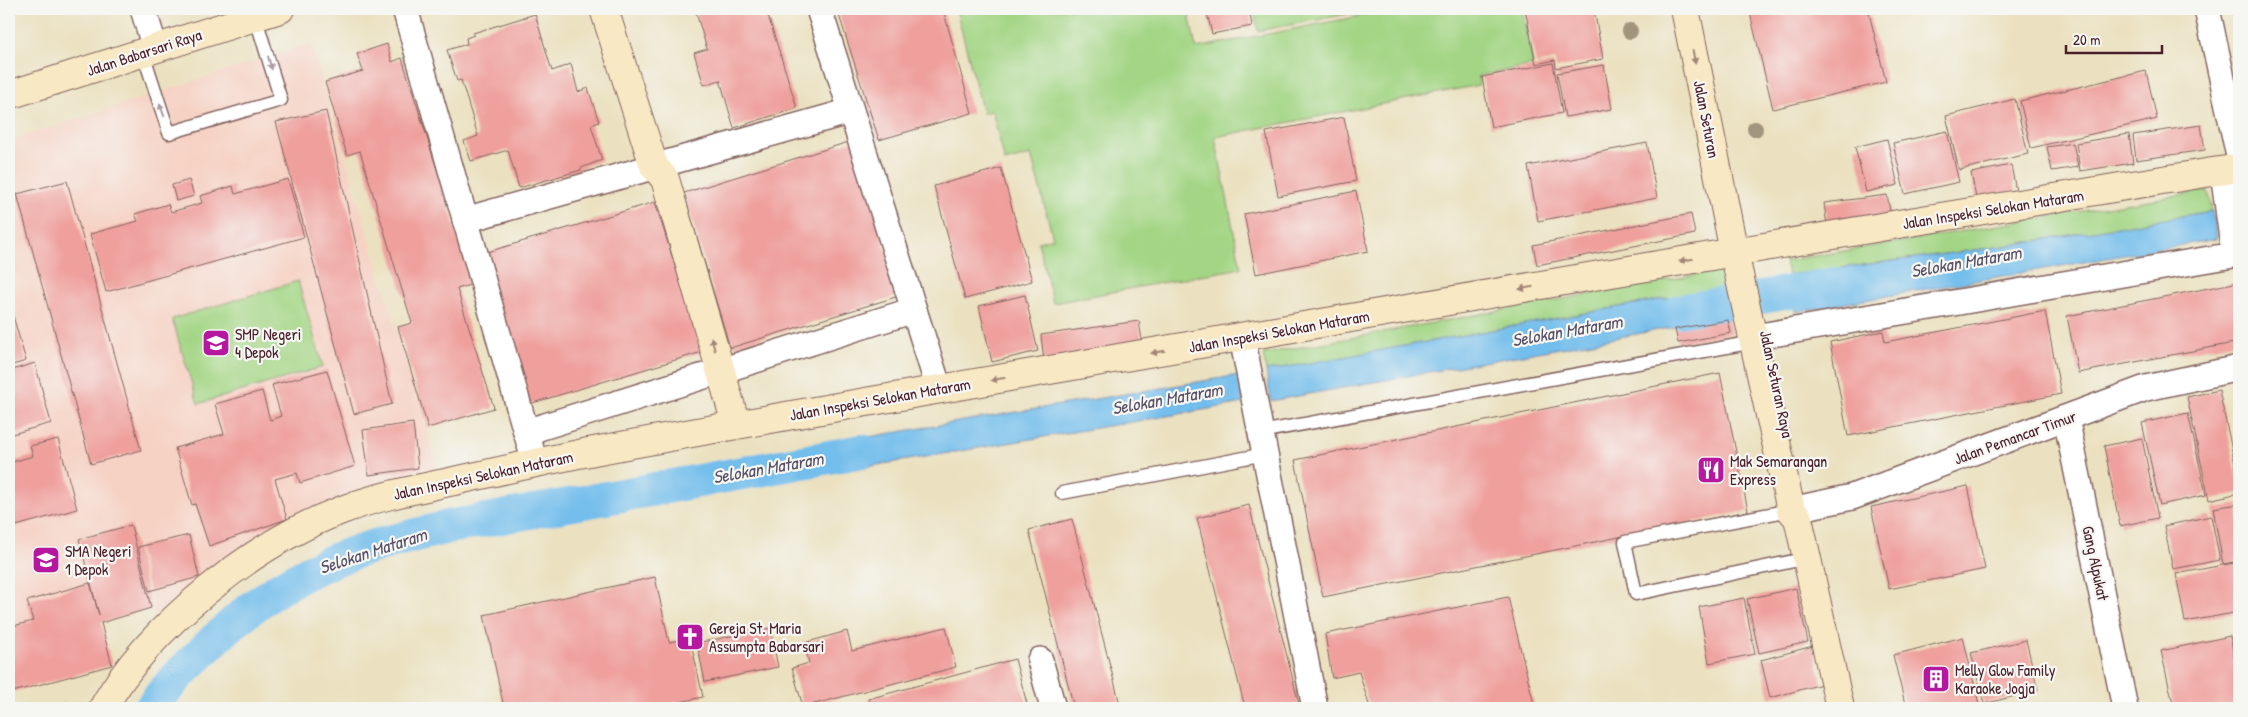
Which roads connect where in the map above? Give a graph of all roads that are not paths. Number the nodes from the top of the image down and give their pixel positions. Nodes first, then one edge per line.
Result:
1 (143, 9) edge
2 (405, 9) edge
3 (604, 9) edge
4 (620, 9) edge
5 (819, 9) edge
6 (1685, 9) edge
7 (2207, 9) edge
8 (268, 13) edge
9 (149, 50) junction
10 (9, 95) edge
11 (851, 111) junction
12 (2234, 165) edge
13 (663, 169) junction
14 (465, 220) junction
15 (2235, 251) edge
16 (1740, 255) junction
17 (914, 310) junction
18 (1758, 332) junction
19 (1242, 337) junction
20 (2239, 368) edge
21 (721, 371) junction
22 (939, 389) junction
23 (2066, 418) junction
24 (736, 424) junction
25 (526, 432) junction
26 (1263, 443) junction
27 (535, 463) junction
28 (1062, 493) dead end
29 (1798, 512) junction
30 (1808, 558) junction
31 (1040, 660) dead end
32 (102, 708) edge
33 (1053, 708) edge
34 (1315, 708) edge
35 (1840, 708) edge
36 (2126, 708) edge

1 - 9 street
2 - 14 street
3 - 13 street
4 - 13 street
5 - 11 street
6 -> 16 street, Jalan Seturan
7 - 12 street
8 - 9 street, Jalan Babarsari Raya
8 -> 9 lane
9 - 10 street, Jalan Babarsari Raya
11 - 13 street
11 - 17 street
12 - 15 street
12 - 16 street, Jalan Inspeksi Selokan Mataram
13 - 14 street
21 -> 13 street
14 - 25 street
15 - 18 street
16 - 18 street, Jalan Seturan Raya
16 -> 19 street, Jalan Inspeksi Selokan Mataram
17 - 21 street
17 - 22 street
18 - 26 lane
18 - 29 street, Jalan Seturan Raya
19 -> 22 street, Jalan Inspeksi Selokan Mataram
19 - 26 street
20 - 23 street, Jalan Pemancar Timur
21 - 24 street
21 - 25 street
22 - 24 street, Jalan Inspeksi Selokan Mataram
23 - 29 street, Jalan Pemancar Timur
23 - 36 street, Gang Alpukat
24 - 27 street, Jalan Inspeksi Selokan Mataram
25 - 27 street
26 - 28 lane
26 - 34 street
27 - 32 street, Jalan Inspeksi Selokan Mataram
29 - 30 street, Jalan Seturan Raya
29 - 30 lane
30 - 35 street, Jalan Seturan Raya
31 - 33 street

